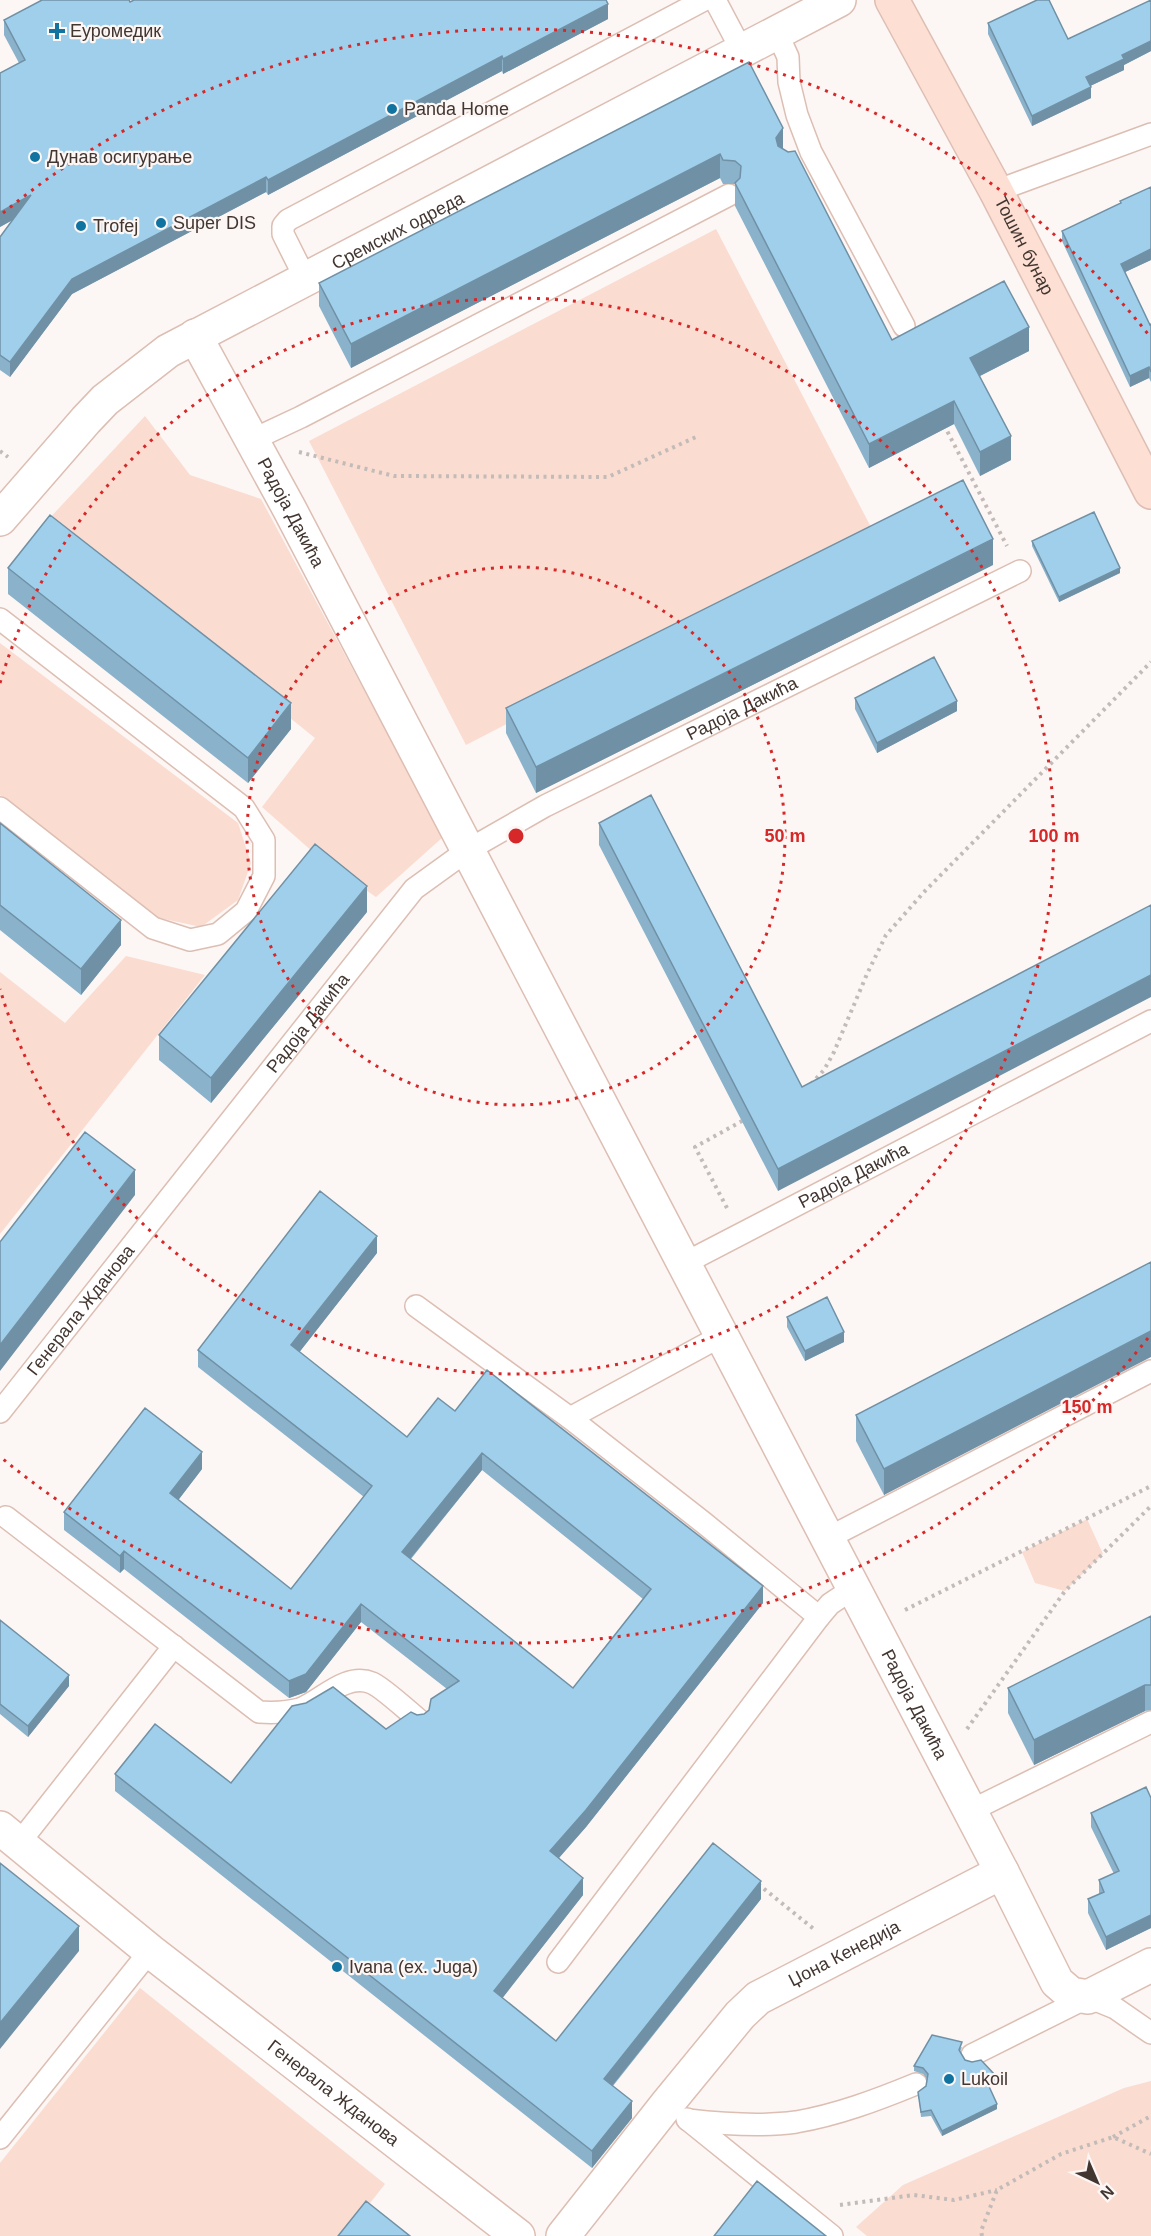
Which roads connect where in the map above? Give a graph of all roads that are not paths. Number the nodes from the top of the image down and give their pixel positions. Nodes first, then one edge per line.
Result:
1 (704, 0) edge
2 (715, 0) edge
3 (839, 0) edge
4 (892, 0) edge
5 (777, 33) junction
6 (742, 51) junction
7 (1151, 134) edge
8 (996, 191) junction
9 (729, 195) edge
10 (305, 278) junction
11 (904, 326) dead end
12 (195, 336) junction
13 (252, 440) junction
14 (1151, 492) edge
15 (0, 519) edge
16 (1020, 571) road end
17 (0, 619) edge
18 (0, 808) edge
19 (468, 850) junction
20 (1151, 1021) edge
21 (161, 1207) joint
22 (685, 1263) junction
23 (416, 1306) dead end
24 (723, 1335) junction
25 (1151, 1371) edge
26 (0, 1412) edge
27 (570, 1418) junction
28 (6, 1517) dead end
29 (828, 1538) junction
30 (855, 1588) junction
31 (819, 1617) junction
32 (174, 1646) junction
33 (419, 1720) edge
34 (1151, 1722) edge
35 (970, 1811) junction
36 (9, 1835) edge
37 (1002, 1872) junction
38 (150, 1951) junction
39 (558, 1962) dead end
40 (1151, 1965) edge
41 (1088, 1997) junction
42 (1151, 2033) edge
43 (972, 2055) dead end
44 (916, 2084) dead end
45 (678, 2112) junction
46 (0, 2138) edge
47 (518, 2236) edge
48 (562, 2236) edge
49 (832, 2236) edge

1 - 10 lane
2 - 6 lane
3 - 5 street, Сремских одреда
4 - 8 main road, Тошин бунар
5 - 6 street, Сремских одреда
5 - 11 lane
6 - 10 street, Сремских одреда
7 - 8 lane
8 - 14 main road, Тошин бунар
9 - 13 lane
10 - 12 street, Сремских одреда
12 - 13 street, Радоја Дакића
12 - 15 street, Сремских одреда
13 - 19 street, Радоја Дакића
16 - 19 lane, Радоја Дакића
17 - 18 lane
19 - 21 lane, Радоја Дакића
19 - 22 street, Радоја Дакића
20 - 22 lane, Радоја Дакића
21 - 26 lane, Генерала Жданова
22 - 24 street, Радоја Дакића
23 - 27 lane
24 - 27 lane
24 - 29 street, Радоја Дакића
25 - 29 lane
27 - 31 lane
28 - 32 lane
29 - 30 street, Радоја Дакића
30 - 31 lane
30 - 35 street, Радоја Дакића
31 - 39 lane
32 - 33 lane
32 - 36 lane
34 - 35 lane
35 - 37 street, Радоја Дакића
36 - 38 street, Генерала Жданова
37 - 41 street
37 - 45 street, Џона Кенедија
38 - 46 lane
38 - 47 street, Генерала Жданова
40 - 41 street
41 - 42 lane
41 - 43 lane
44 - 45 lane
45 - 48 street, Џона Кенедија
45 - 49 lane

